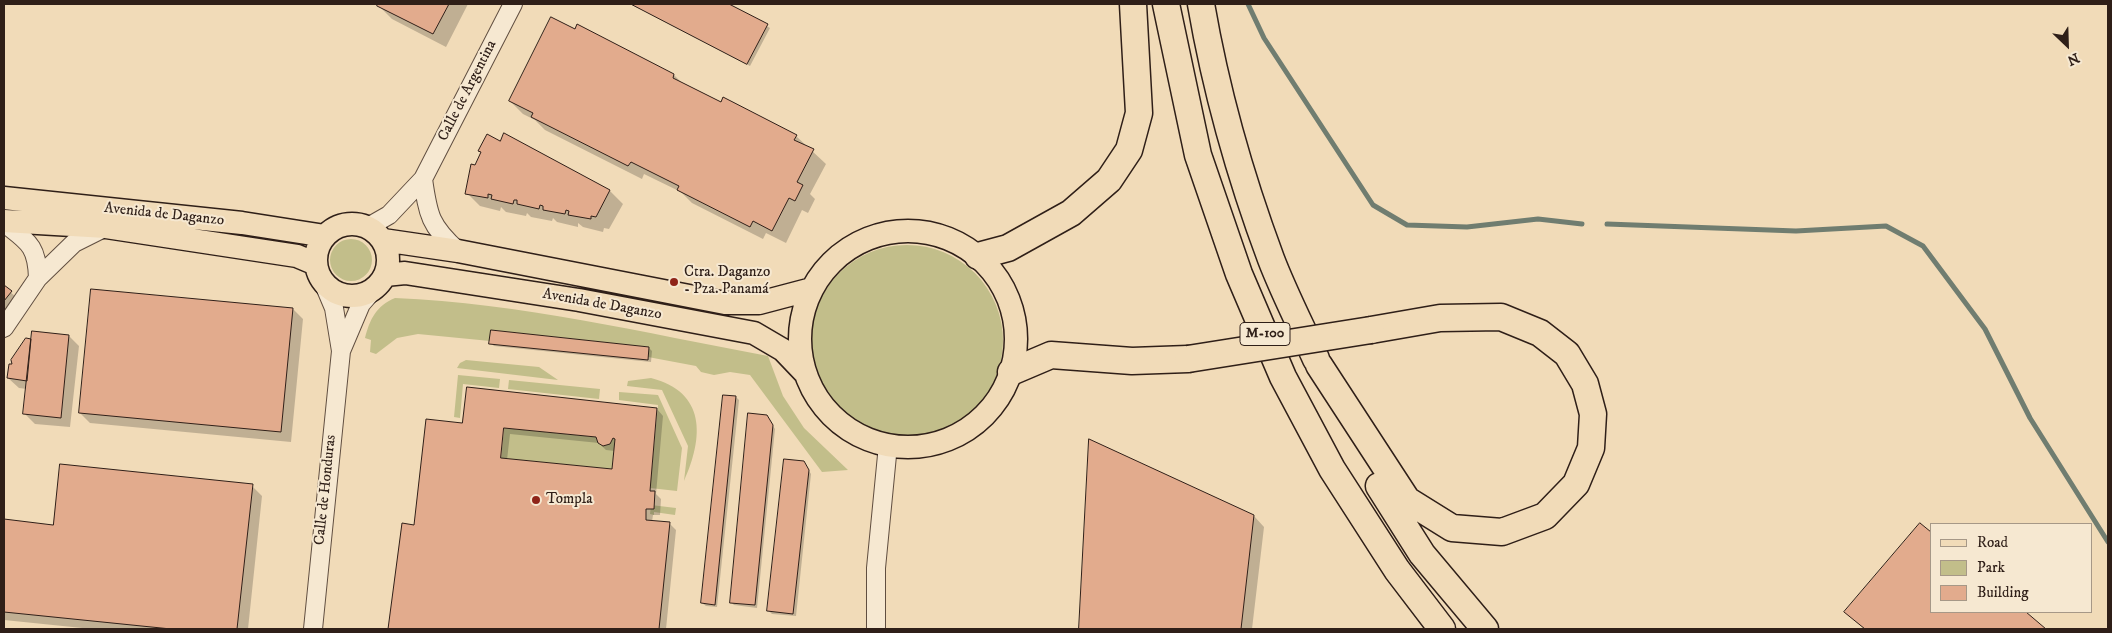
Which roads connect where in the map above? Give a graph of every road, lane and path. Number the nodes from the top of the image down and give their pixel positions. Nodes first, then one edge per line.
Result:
1 (512, 4) edge
2 (1133, 4) edge
3 (1166, 4) edge
4 (1201, 4) edge
5 (423, 179) junction
6 (4, 198) edge
7 (4, 222) edge
8 (106, 227) junction
9 (375, 234) junction
10 (325, 236) junction
11 (458, 251) junction
12 (978, 256) junction
13 (320, 273) junction
14 (38, 278) junction
15 (380, 282) junction
16 (812, 289) junction
17 (4, 328) edge
18 (341, 351) junction
19 (1319, 366) junction
20 (804, 372) junction
21 (1011, 372) junction
22 (888, 446) junction
23 (313, 629) edge
24 (876, 629) edge
25 (1442, 629) edge
26 (1485, 629) edge

1 - 5 street, Calle de Argentina
2 - 12 highway
3 - 25 highway, M-100
4 - 19 highway, M-100
5 - 9 street, Calle de Argentina
5 - 11 street
6 - 10 main road, Avenida de Daganzo
7 - 8 main road, Avenida de Daganzo
7 - 14 street
8 - 13 main road, Avenida de Daganzo
8 - 14 street
9 - 10 main road
9 - 11 main road, Avenida de Daganzo
9 - 15 main road
10 - 13 main road
11 - 16 main road, Avenida de Daganzo
12 - 16 main road
12 - 21 main road
13 - 15 main road
13 - 18 street, Calle de Honduras
14 - 17 street
15 - 18 street, Calle de Honduras
15 - 20 main road, Avenida de Daganzo
16 - 20 main road
18 - 23 street, Calle de Honduras
19 - 21 highway, bridge
19 - 26 highway, M-100
20 - 22 main road
21 - 22 main road
22 - 24 street

